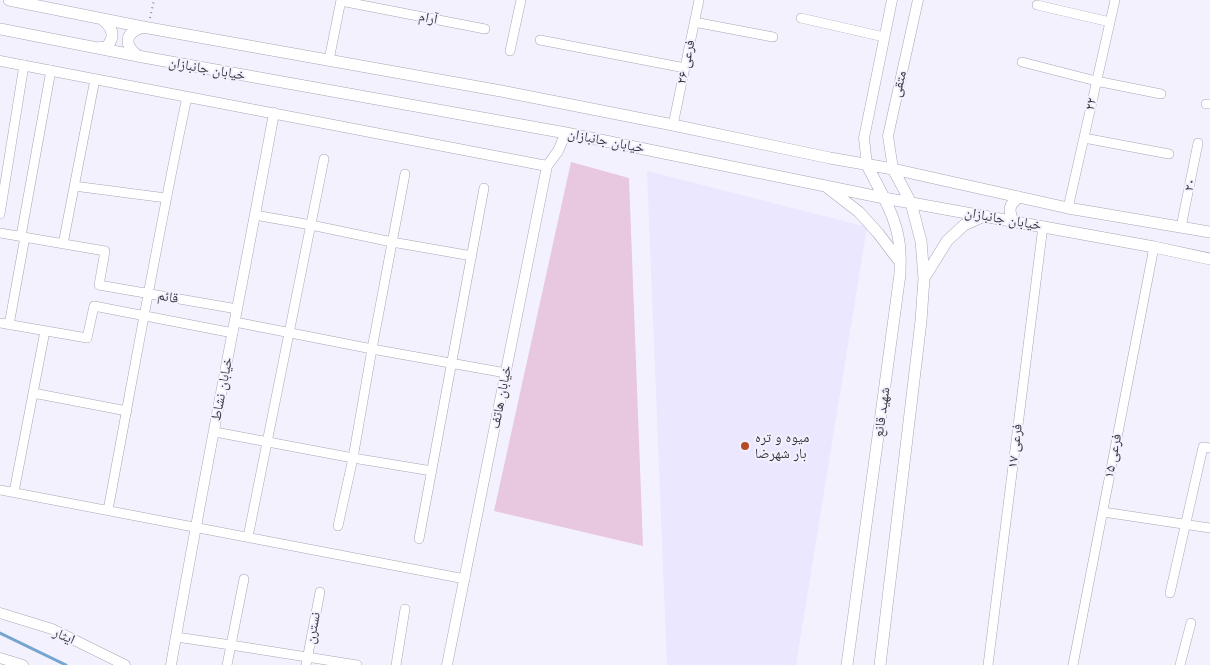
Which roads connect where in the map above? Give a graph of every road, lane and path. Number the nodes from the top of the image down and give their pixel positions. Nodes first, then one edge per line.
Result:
1 (9, 0) edge
2 (154, 0) edge
3 (521, 0) edge
4 (699, 0) edge
5 (892, 0) edge
6 (918, 0) edge
7 (1114, 0) edge
8 (341, 1) edge
9 (1037, 5) dead end
10 (801, 18) dead end
11 (102, 19) junction
12 (694, 22) junction
13 (1110, 22) junction
14 (146, 28) junction
15 (0, 29) edge
16 (486, 29) dead end
17 (773, 37) dead end
18 (884, 37) junction
19 (540, 40) dead end
20 (97, 48) junction
21 (510, 51) dead end
22 (138, 56) junction
23 (329, 60) junction
24 (0, 61) edge
25 (1022, 62) dead end
26 (24, 65) junction
27 (685, 68) junction
28 (51, 70) junction
29 (95, 79) junction
30 (1096, 81) junction
31 (1161, 94) dead end
32 (187, 97) junction
33 (274, 114) junction
34 (673, 125) junction
35 (566, 133) junction
36 (1084, 138) junction
37 (1198, 143) dead end
38 (1169, 154) dead end
39 (324, 159) dead end
40 (867, 165) junction
41 (547, 166) junction
42 (893, 169) junction
43 (405, 174) dead end
44 (2, 184) edge
45 (74, 186) junction
46 (827, 186) junction
47 (484, 188) dead end
48 (1019, 197) junction
49 (166, 198) junction
50 (884, 198) junction
51 (911, 203) junction
52 (1068, 208) junction
53 (0, 214) edge
54 (255, 215) junction
55 (984, 216) junction
56 (1013, 221) junction
57 (311, 225) junction
58 (1043, 226) junction
59 (1181, 227) junction
60 (1210, 232) edge
61 (0, 233) edge
62 (23, 237) junction
63 (392, 242) junction
64 (63, 244) junction
65 (1154, 246) junction
66 (472, 256) junction
67 (1210, 259) edge
68 (900, 262) junction
69 (924, 278) junction
70 (149, 293) junction
71 (237, 309) junction
72 (144, 316) junction
73 (2, 324) edge
74 (234, 327) junction
75 (44, 331) junction
76 (290, 333) junction
77 (372, 349) junction
78 (452, 363) junction
79 (506, 373) junction
80 (33, 392) junction
81 (127, 411) junction
82 (214, 432) junction
83 (268, 442) junction
84 (1210, 448) edge
85 (353, 458) junction
86 (432, 471) junction
87 (0, 490) edge
88 (14, 492) junction
89 (108, 510) junction
90 (1103, 512) junction
91 (1186, 524) junction
92 (338, 526) dead end
93 (195, 527) junction
94 (1210, 528) edge
95 (248, 537) junction
96 (419, 539) dead end
97 (244, 579) dead end
98 (464, 579) junction
99 (320, 592) dead end
100 (1170, 592) dead end
101 (405, 609) dead end
102 (0, 613) edge
103 (1191, 623) dead end
104 (176, 638) junction
105 (231, 645) junction
106 (0, 658) edge
107 (307, 661) edge
108 (23, 665) edge
109 (125, 665) edge
110 (171, 665) edge
111 (227, 665) edge
112 (356, 665) edge
113 (396, 665) edge
114 (447, 665) edge
115 (847, 665) edge
116 (880, 665) edge
117 (988, 665) edge
118 (1074, 665) edge
119 (1180, 665) edge

1 - 11 main road, خیابان جانبازان
2 - 14 path
3 - 21 street
4 - 12 street, فرعی ۲۶
5 - 18 street, متقی
6 - 42 street, متقی
7 - 13 street, ۲۲
8 - 16 street, آرام
8 - 23 street
9 - 13 street
10 - 18 street
11 - 14 main road, خیابان جانبازان
11 - 20 main road
12 - 17 street
12 - 27 street, فرعی ۲۶
13 - 30 street, ۲۲
14 - 22 main road
14 - 23 main road, خیابان جانبازان
15 - 20 main road, خیابان جانبازان
18 - 40 street, متقی
19 - 27 street
20 - 22 main road, خیابان جانبازان
22 - 35 main road, خیابان جانبازان
23 - 34 main road, خیابان جانبازان
24 - 26 street
25 - 30 street
26 - 28 street
26 - 44 street
27 - 34 street, فرعی ۲۶
28 - 29 street
28 - 62 street
29 - 32 street
29 - 45 street
30 - 31 street
30 - 36 street, ۲۲
32 - 33 street
32 - 49 street
33 - 41 street
33 - 54 street, خیابان نشاط
34 - 40 main road, خیابان جانبازان
35 - 41 street, خیابان هاتف
35 - 46 main road, خیابان جانبازان
36 - 38 street
36 - 52 street, ۲۲
37 - 59 street, ۲۰
39 - 57 street
40 - 42 main road, خیابان جانبازان
40 - 50 main road, شهید قانع
41 - 79 street, خیابان هاتف
42 - 48 main road, خیابان جانبازان
42 - 51 main road, شهید قانع
43 - 63 street
44 - 53 street
45 - 49 street
45 - 64 street
46 - 50 main road, خیابان جانبازان
46 - 68 main road
47 - 66 street
48 - 52 main road, خیابان جانبازان
48 - 56 main road
49 - 70 street
50 - 51 main road, خیابان جانبازان
50 - 68 main road, شهید قانع
51 - 55 main road, خیابان جانبازان
51 - 69 main road, شهید قانع
52 - 59 main road, خیابان جانبازان
54 - 57 street
54 - 71 street, خیابان نشاط
55 - 56 main road, خیابان جانبازان
55 - 69 main road
56 - 58 main road, خیابان جانبازان
57 - 63 street
57 - 76 street
58 - 65 main road, خیابان جانبازان
58 - 117 street, فرعی ۱۷
59 - 60 main road, خیابان جانبازان
61 - 62 street
62 - 64 street
62 - 73 street
63 - 66 street
63 - 77 street
64 - 70 street, قائم
65 - 67 main road, خیابان جانبازان
65 - 90 street, فرعی ۱۵
66 - 78 street
68 - 115 main road, شهید قانع
69 - 116 main road, شهید قانع
70 - 71 street, قائم
70 - 72 street
71 - 74 street, خیابان نشاط
72 - 74 street
72 - 75 street
72 - 81 street
73 - 75 street
74 - 76 street
74 - 82 street, خیابان نشاط
75 - 80 street
76 - 77 street
76 - 83 street
77 - 78 street
77 - 85 street
78 - 79 street
78 - 86 street
79 - 98 street, خیابان هاتف
80 - 81 street
80 - 88 street
81 - 89 street
82 - 83 street
82 - 93 street, خیابان نشاط
83 - 85 street
83 - 95 street
84 - 91 street
85 - 86 street
85 - 92 street
86 - 96 street
87 - 88 street
88 - 89 street
89 - 93 street
90 - 91 street
90 - 118 street, فرعی ۱۵
91 - 94 street
91 - 100 street
93 - 95 street
93 - 104 street, خیابان نشاط
95 - 98 street
97 - 105 street
98 - 114 street, خیابان هاتف
99 - 107 street, نسترن
101 - 113 street
102 - 109 street, ایثار
103 - 119 street
104 - 105 street
104 - 110 street, خیابان نشاط
105 - 107 street
105 - 111 street
106 - 108 street
107 - 112 street

